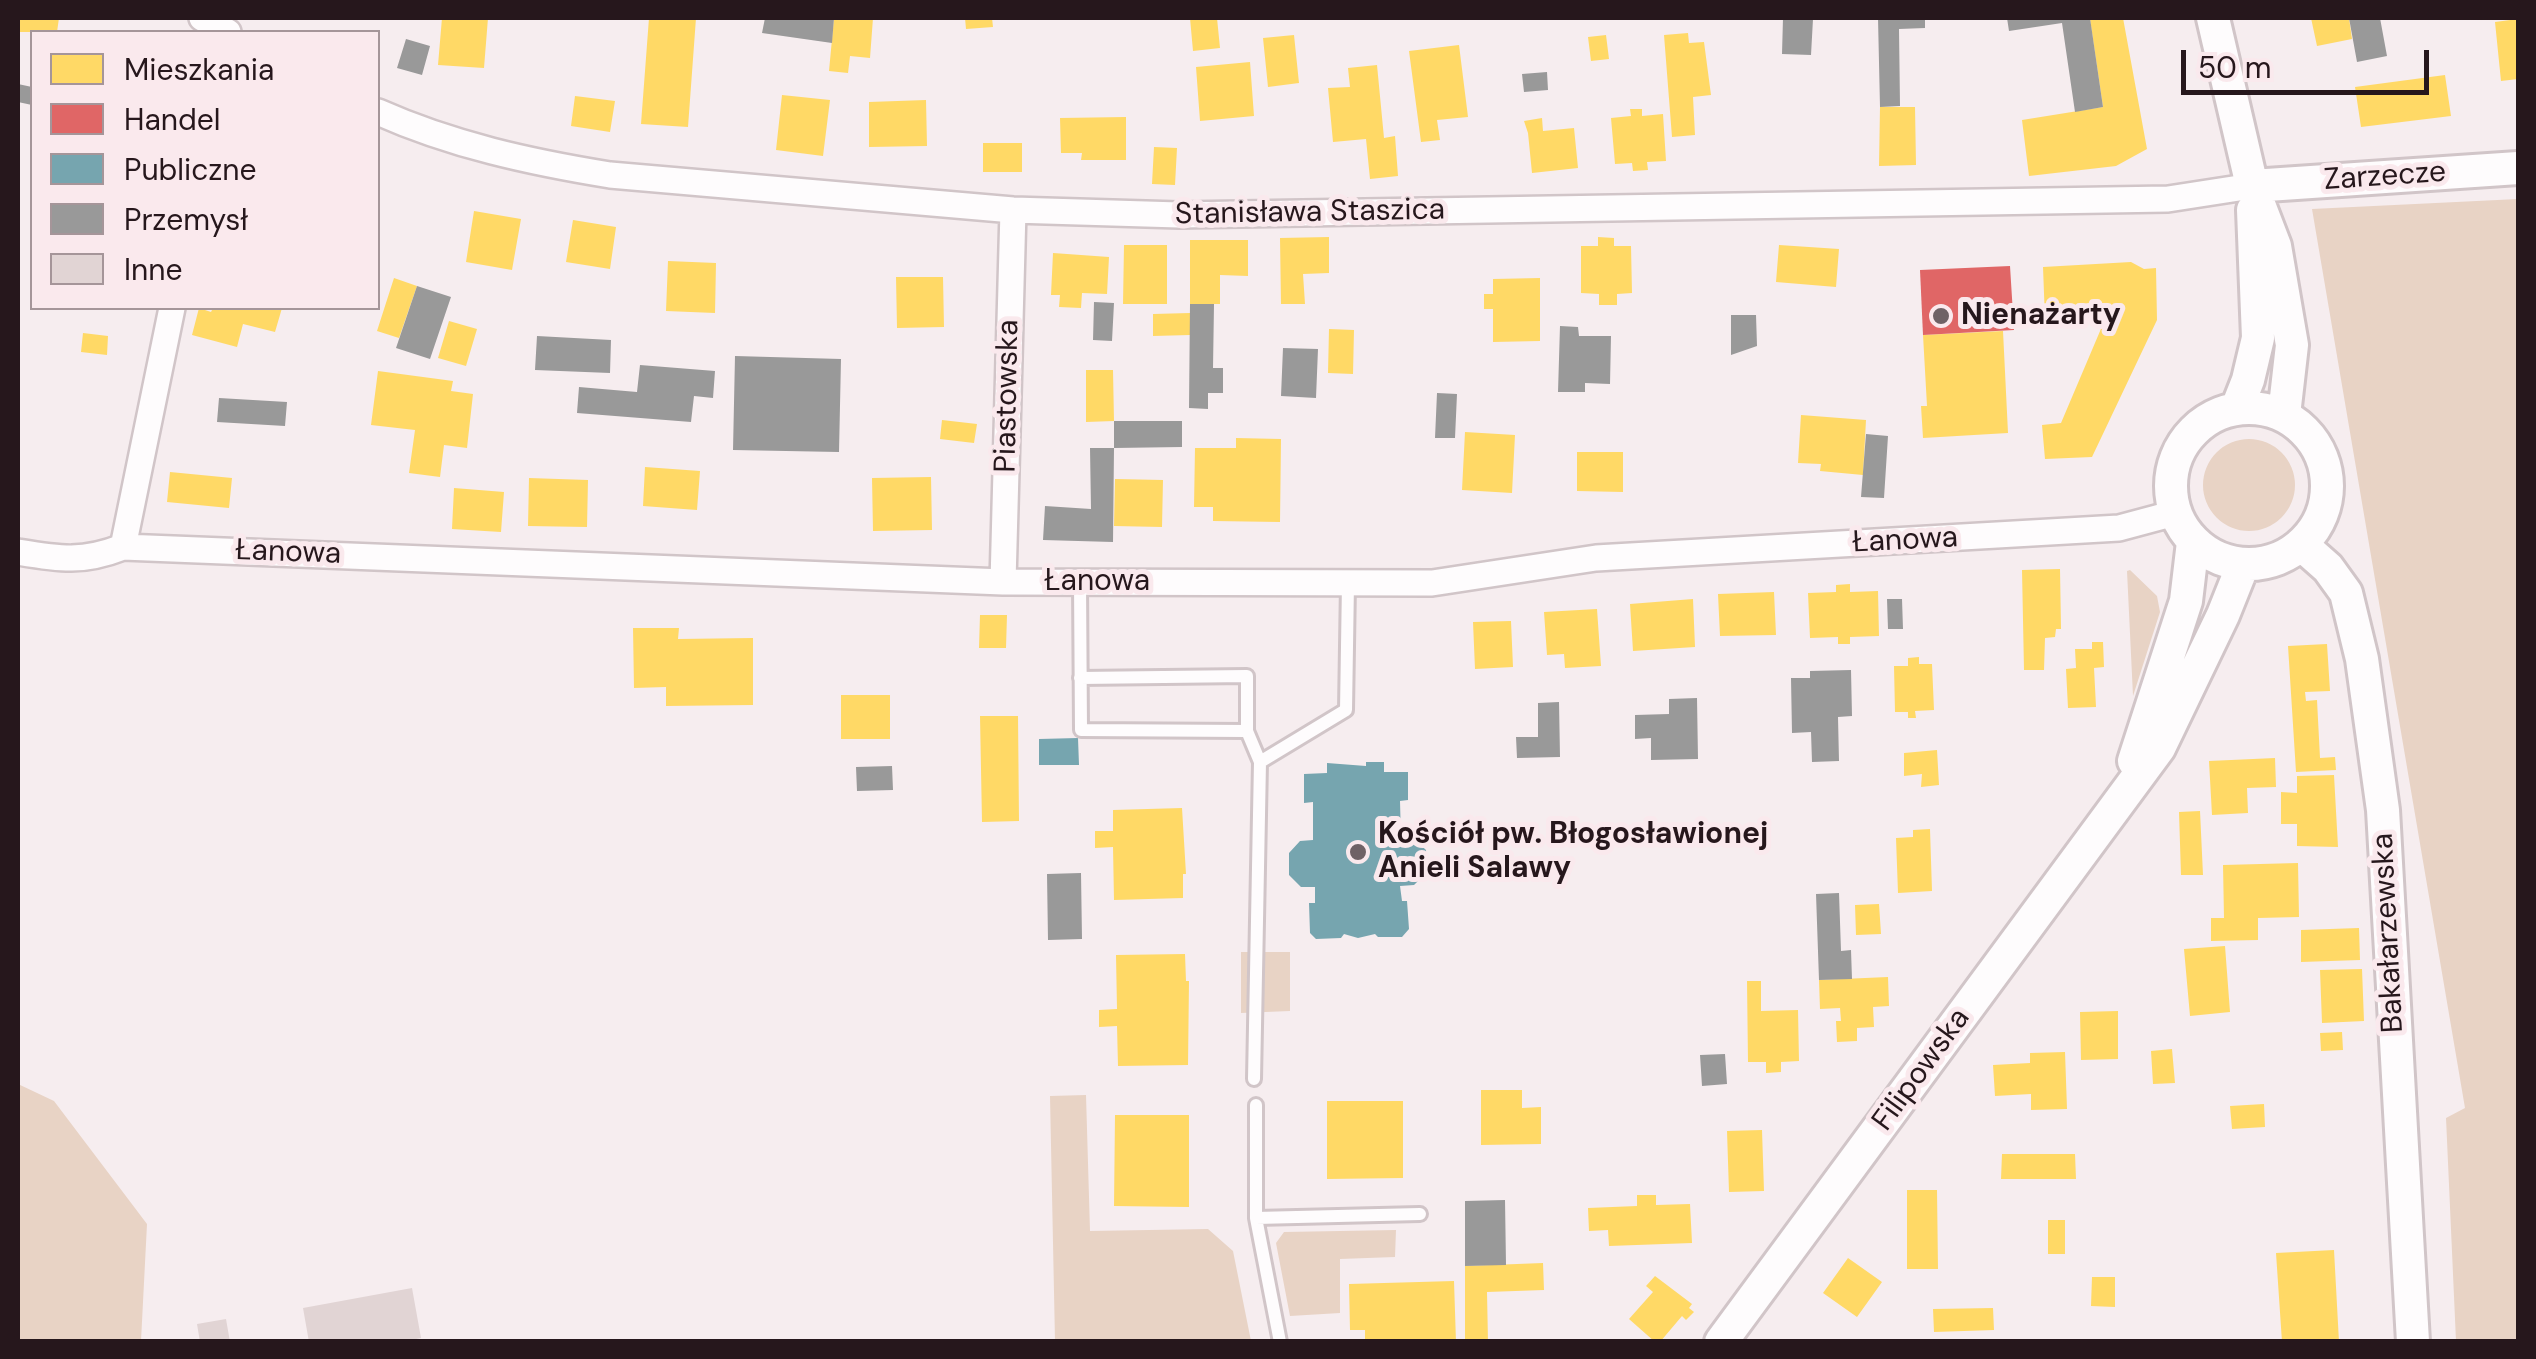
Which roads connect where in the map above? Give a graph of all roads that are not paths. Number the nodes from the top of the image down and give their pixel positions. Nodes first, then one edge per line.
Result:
1 (202, 18) edge
2 (2213, 18) edge
3 (224, 30) edge
4 (380, 113) edge
5 (2518, 168) edge
6 (2252, 186) junction
7 (1012, 210) junction
8 (172, 310) edge
9 (2237, 408) junction
10 (2284, 415) junction
11 (2175, 513) junction
12 (2193, 542) junction
13 (2302, 545) junction
14 (123, 547) junction
15 (18, 552) edge
16 (2243, 565) junction
17 (1003, 582) junction
18 (1080, 582) junction
19 (1348, 583) junction
20 (1080, 678) junction
21 (1247, 731) junction
22 (1260, 762) junction
23 (2122, 798) junction
24 (1254, 1079) dead end
25 (1256, 1104) dead end
26 (1420, 1214) dead end
27 (1256, 1218) junction
28 (1280, 1342) edge
29 (1722, 1342) edge
30 (2413, 1342) edge

1 - 3 street
2 - 6 street
4 - 7 street, Stanisława Staszica
5 - 6 street, Zarzecze
6 - 7 street, Stanisława Staszica
6 - 9 street
6 - 10 street
7 - 17 street, Piastowska
8 - 14 street
9 - 10 street
9 - 11 street
10 - 13 street
11 - 12 street
11 - 19 street, Łanowa
12 - 16 street
12 - 23 street, Filipowska
13 - 16 street
13 - 30 street, Bakałarzewska
14 - 15 street, Łanowa
14 - 17 street, Łanowa
16 - 23 street, Filipowska
17 - 18 street, Łanowa
18 - 19 street, Łanowa
18 - 20 lane
19 - 22 lane
20 - 21 lane
20 - 21 lane
21 - 22 lane
22 - 24 lane
23 - 29 street, Filipowska
25 - 27 lane
26 - 27 lane
27 - 28 lane

